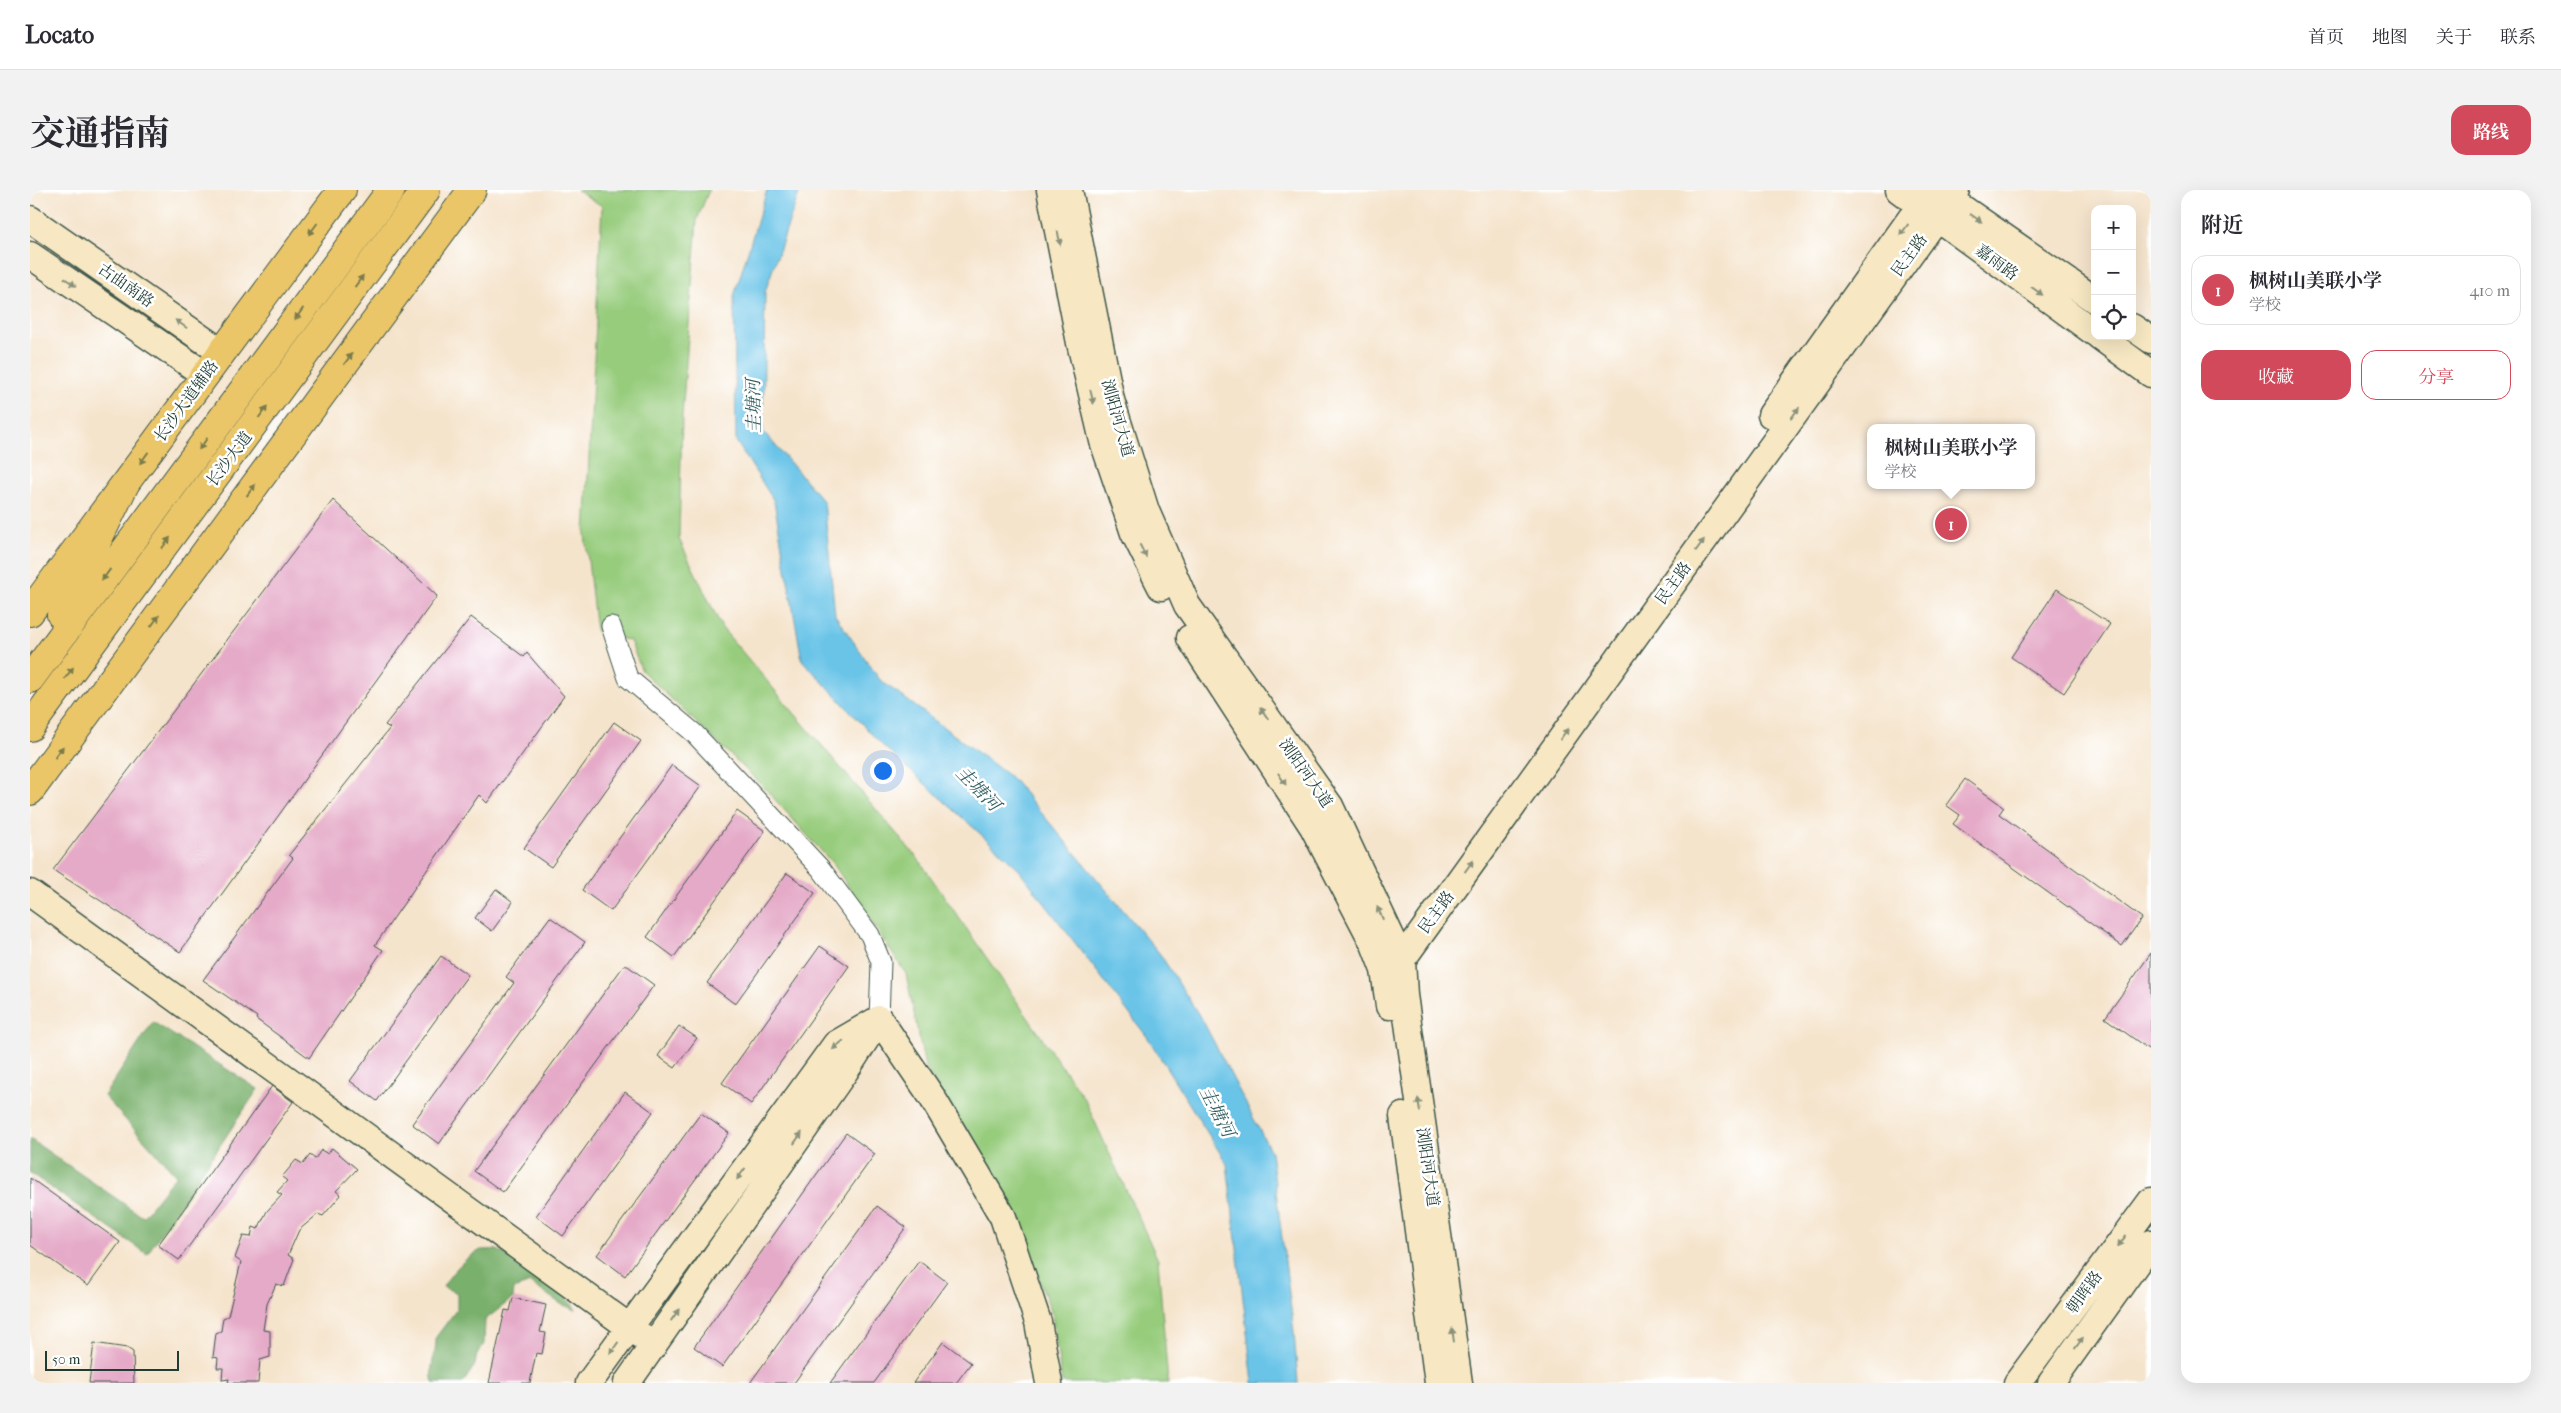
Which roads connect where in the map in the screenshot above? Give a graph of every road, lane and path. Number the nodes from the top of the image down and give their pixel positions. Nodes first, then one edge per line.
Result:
1 (342, 190) edge
2 (391, 190) edge
3 (426, 190) edge
4 (472, 190) edge
5 (1050, 190) edge
6 (1069, 190) edge
7 (1899, 190) edge
8 (1938, 199) edge
9 (30, 219) edge
10 (30, 254) edge
11 (2091, 297) edge
12 (2136, 329) edge
13 (2091, 330) edge
14 (2104, 340) edge
15 (2151, 340) edge
16 (222, 352) junction
17 (204, 374) junction
18 (2151, 374) edge
19 (125, 484) junction
20 (30, 612) edge
21 (611, 626) dead end
22 (30, 678) edge
23 (53, 696) junction
24 (30, 727) edge
25 (30, 735) edge
26 (30, 791) edge
27 (30, 894) edge
28 (1389, 954) junction
29 (879, 1019) junction
30 (2151, 1202) edge
31 (2151, 1243) edge
32 (631, 1326) junction
33 (654, 1345) junction
34 (589, 1383) edge
35 (627, 1383) edge
36 (1049, 1383) edge
37 (1438, 1383) edge
38 (1460, 1383) edge
39 (2017, 1383) edge
40 (2051, 1383) edge

1 -> 16 main road, 长沙大道辅路
2 -> 22 main road, 长沙大道
23 -> 3 main road, 长沙大道
26 -> 4 main road
5 -> 28 street, 浏阳河大道
28 -> 6 street, 浏阳河大道
7 - 8 street, 嘉雨路
8 -> 11 street, 嘉雨路
8 -> 13 street, 嘉雨路
8 - 28 street, 民主路
16 -> 9 street, 古曲南路
10 -> 17 street, 古曲南路
12 - 15 street
14 - 18 street
16 - 17 main road, 长沙大道辅路
17 -> 19 main road, 长沙大道辅路
19 - 20 main road, 长沙大道辅路
19 - 22 main road
21 - 29 street
23 - 24 main road, 长沙大道
23 - 25 main road
27 - 32 street
28 - 37 street, 浏阳河大道
38 -> 28 street, 浏阳河大道
29 -> 32 street
33 -> 29 street
29 - 36 street
30 -> 39 street, 朝晖路
40 -> 31 street, 朝晖路
32 - 33 street
32 -> 34 street
33 - 35 street

